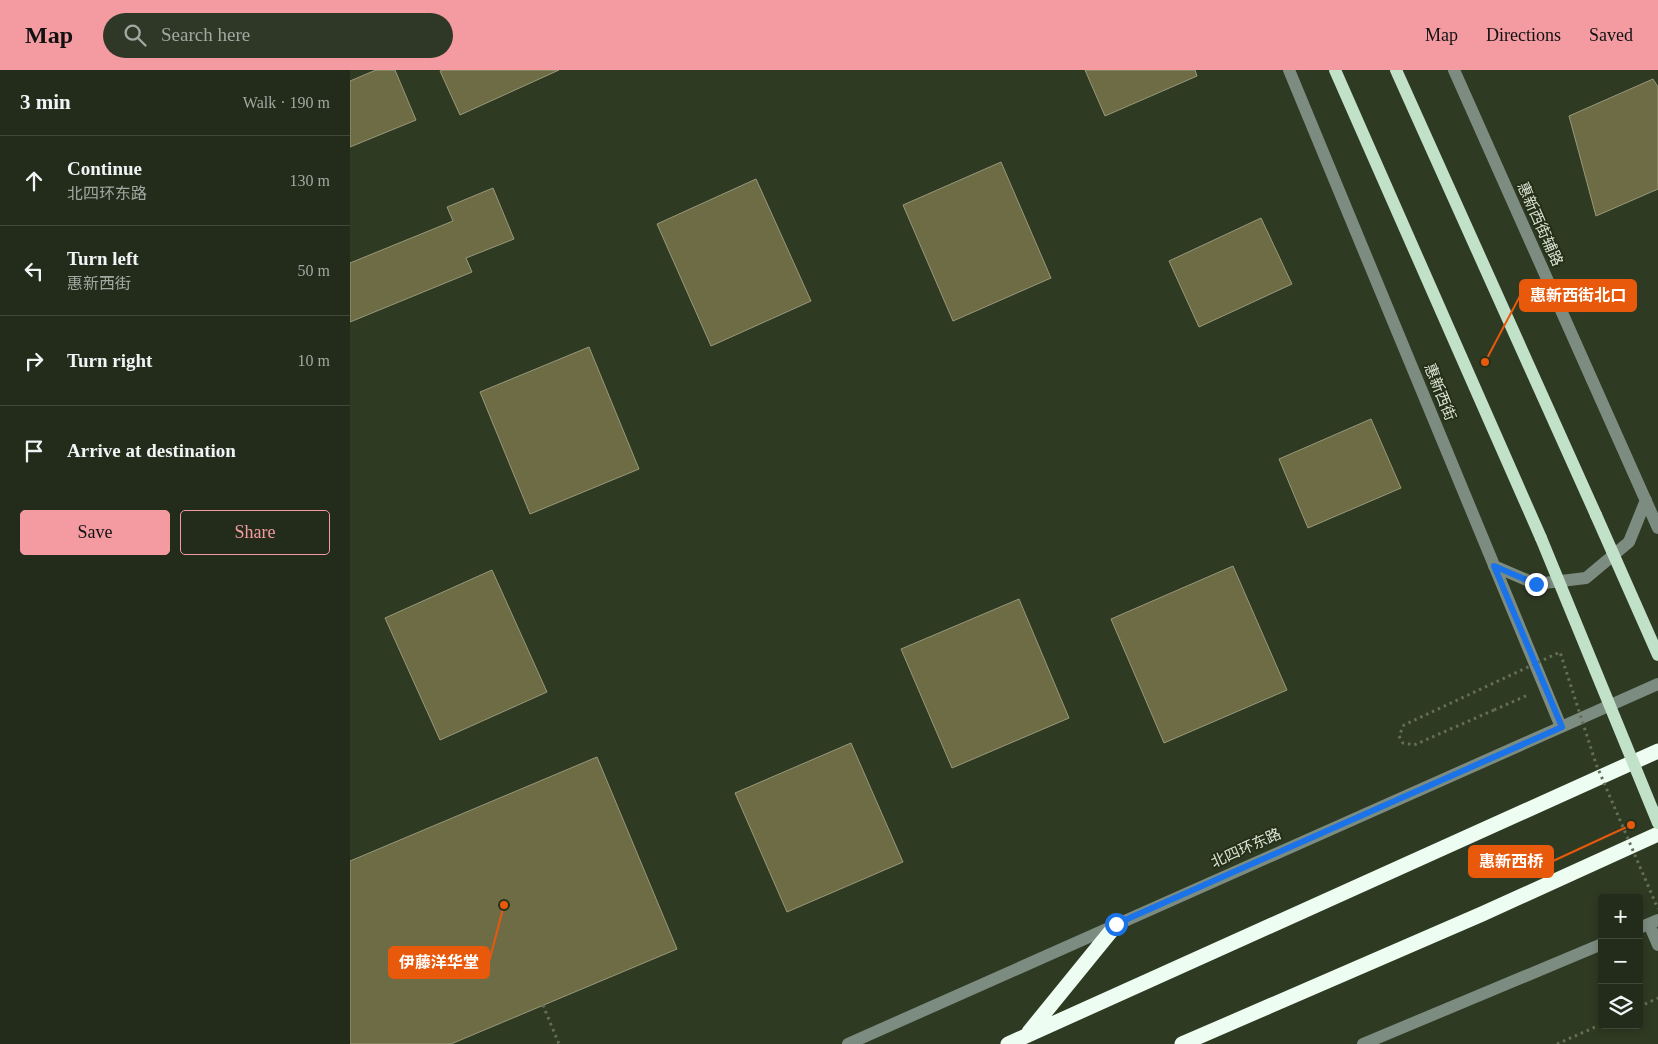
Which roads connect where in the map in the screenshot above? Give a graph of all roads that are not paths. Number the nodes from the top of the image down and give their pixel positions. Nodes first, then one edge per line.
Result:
1 (1289, 70) edge
2 (1335, 70) edge
3 (1396, 70) edge
4 (1454, 70) edge
5 (1646, 500) junction
6 (1658, 528) edge
7 (1494, 566) junction
8 (1658, 655) edge
9 (1658, 684) edge
10 (1562, 727) junction
11 (1658, 751) edge
12 (1658, 823) edge
13 (1658, 834) edge
14 (1116, 924) junction
15 (1649, 924) edge
16 (1658, 945) edge
17 (1598, 946) edge
18 (1027, 1035) junction
19 (848, 1044) edge
20 (1008, 1044) edge
21 (1182, 1044) edge
22 (1363, 1044) edge

1 - 7 street, 惠新西街
2 - 12 main road, bridge
3 - 8 main road, bridge
4 - 5 street, 惠新西街辅路
5 - 6 street, 惠新西街辅路
5 - 7 street
7 - 10 street, 惠新西街
9 - 10 street, 北四环东路
10 - 14 street, 北四环东路
11 - 18 highway
13 - 21 highway
14 - 18 highway
14 - 19 street, 北四环东路
15 - 16 street
17 - 22 street
18 - 20 highway

